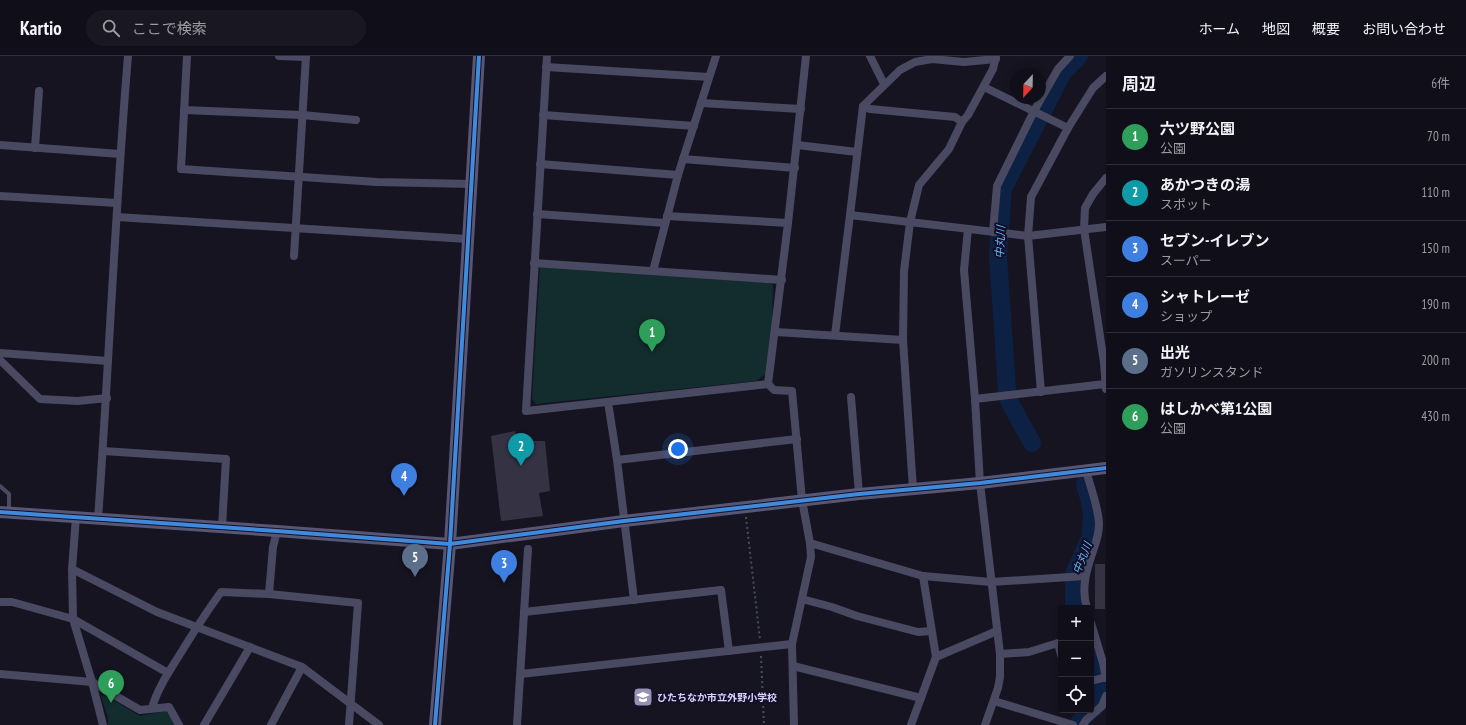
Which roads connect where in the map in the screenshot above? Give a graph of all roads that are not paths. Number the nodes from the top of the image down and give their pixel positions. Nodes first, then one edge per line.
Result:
1 (128, 56) edge
2 (187, 56) edge
3 (279, 56) edge
4 (479, 56) edge
5 (547, 56) edge
6 (716, 56) edge
7 (806, 56) edge
8 (870, 56) edge
9 (1070, 56) edge
10 (306, 57) edge
11 (996, 57) edge
12 (546, 66) junction
13 (1106, 76) edge
14 (709, 77) junction
15 (884, 84) junction
16 (984, 87) junction
17 (39, 91) dead end
18 (701, 103) junction
19 (863, 106) junction
20 (801, 109) junction
21 (184, 110) junction
22 (1034, 111) junction
23 (302, 115) junction
24 (543, 115) junction
25 (356, 120) dead end
26 (962, 122) junction
27 (694, 126) junction
28 (1068, 128) junction
29 (0, 145) edge
30 (797, 145) junction
31 (35, 148) junction
32 (857, 152) junction
33 (120, 154) junction
34 (683, 159) junction
35 (540, 164) junction
36 (795, 168) junction
37 (678, 175) junction
38 (299, 176) junction
39 (1106, 178) edge
40 (471, 184) junction
41 (0, 196) edge
42 (117, 203) junction
43 (537, 214) junction
44 (850, 215) junction
45 (117, 217) junction
46 (666, 220) junction
47 (910, 222) junction
48 (788, 223) junction
49 (1106, 227) edge
50 (296, 228) junction
51 (968, 229) junction
52 (1084, 229) junction
53 (994, 232) junction
54 (1028, 236) junction
55 (467, 239) junction
56 (294, 256) dead end
57 (534, 263) junction
58 (653, 271) junction
59 (782, 280) junction
60 (776, 332) junction
61 (835, 335) junction
62 (904, 340) junction
63 (0, 354) edge
64 (0, 360) edge
65 (108, 361) junction
66 (1105, 363) edge
67 (768, 384) junction
68 (1106, 386) edge
69 (1041, 392) junction
70 (851, 397) dead end
71 (107, 398) junction
72 (975, 399) junction
73 (608, 402) junction
74 (797, 439) junction
75 (103, 451) junction
76 (617, 460) junction
77 (1106, 468) edge
78 (1086, 470) junction
79 (980, 482) junction
80 (0, 486) edge
81 (913, 489) junction
82 (859, 494) junction
83 (802, 500) junction
84 (4, 512) edge
85 (76, 517) junction
86 (98, 519) junction
87 (624, 521) junction
88 (222, 527) junction
89 (277, 531) junction
90 (810, 543) junction
91 (450, 544) junction
92 (528, 549) dead end
93 (72, 569) junction
94 (924, 576) junction
95 (1085, 576) junction
96 (991, 582) junction
97 (269, 594) junction
98 (802, 599) junction
99 (634, 600) junction
100 (0, 602) edge
101 (1086, 605) edge
102 (524, 612) junction
103 (74, 620) junction
104 (196, 627) junction
105 (931, 631) junction
106 (997, 631) junction
107 (1094, 633) edge
108 (1058, 643) edge
109 (792, 644) junction
110 (250, 647) junction
111 (729, 651) junction
112 (1000, 654) junction
113 (936, 657) junction
114 (793, 666) junction
115 (302, 667) junction
116 (168, 673) junction
117 (0, 674) edge
118 (521, 674) junction
119 (1106, 677) edge
120 (1094, 680) edge
121 (92, 682) junction
122 (1106, 696) edge
123 (921, 698) junction
124 (994, 701) junction
125 (351, 703) junction
126 (152, 708) junction
127 (103, 725) edge
128 (179, 725) edge
129 (204, 725) edge
130 (271, 725) edge
131 (350, 725) edge
132 (379, 725) edge
133 (435, 725) edge
134 (517, 725) edge
135 (794, 725) edge
136 (911, 725) edge
137 (984, 725) edge
138 (1073, 725) edge
139 (1083, 725) edge

1 - 33 street
2 - 21 street
3 - 10 street
4 - 40 street
5 - 12 street
6 - 14 street
7 - 20 street
8 - 15 street
9 - 22 street
10 - 23 street
11 - 15 street
11 - 16 street
12 - 14 street
12 - 24 street
13 - 28 street
14 - 18 street
15 - 19 street
16 - 22 street
16 - 26 street
17 - 31 street
18 - 20 street
18 - 27 street
19 - 26 street
19 - 32 street
20 - 30 street
21 - 23 street
21 - 38 street
22 - 28 street
22 - 53 street
23 - 25 street
23 - 38 street
24 - 27 street
24 - 35 street
26 - 47 street
27 - 34 street
28 - 54 street
29 - 31 street
30 - 32 street
30 - 36 street
31 - 33 street
32 - 44 street
33 - 42 street
34 - 36 street
34 - 37 street
35 - 37 street
35 - 43 street
36 - 48 street
37 - 46 street
38 - 40 street
38 - 50 street
39 - 52 street
40 - 55 street
41 - 42 street
42 - 45 street
43 - 46 street
43 - 57 street
44 - 47 street
44 - 61 street
45 - 50 street
45 - 65 street
46 - 48 street
46 - 58 street
47 - 51 street
47 - 62 street
48 - 59 street
49 - 52 street
50 - 55 street
50 - 56 street
51 - 53 street
51 - 72 street
52 - 54 street
52 - 66 street
53 - 54 street
54 - 69 street
55 - 91 street
57 - 58 street
57 - 73 street
58 - 59 street
59 - 60 street
60 - 61 street
60 - 67 street
61 - 62 street
62 - 81 street
63 - 65 street
64 - 71 street
65 - 71 street
66 - 68 street
67 - 73 street
67 - 74 street
68 - 69 street
69 - 72 street
70 - 82 street
71 - 75 street
72 - 79 street
73 - 76 street
74 - 76 street
74 - 83 street
75 - 86 street
75 - 88 street
76 - 87 street
77 - 78 street
78 - 79 street
78 - 95 street
79 - 81 street
79 - 96 street
80 - 84 lane
81 - 82 street
82 - 83 street
83 - 87 street
83 - 90 street
84 - 85 street
85 - 86 street
85 - 93 street
86 - 88 street
87 - 91 street
87 - 99 street
88 - 89 street
89 - 91 street
89 - 97 street
90 - 94 street
90 - 98 street
91 - 133 street
92 - 102 street
93 - 103 street
93 - 104 street
94 - 96 street
94 - 105 street
95 - 96 street
95 - 101 street
96 - 106 street
97 - 104 street
97 - 125 street
98 - 105 street
98 - 109 street
99 - 102 street
99 - 111 street
100 - 103 street
102 - 118 street
103 - 116 street
103 - 121 street
104 - 110 street
104 - 116 street
105 - 113 street
106 - 112 street
106 - 113 street
107 - 119 street
108 - 112 street
109 - 111 street
109 - 114 street
110 - 115 street
110 - 129 street
111 - 118 street
112 - 124 street
113 - 123 street
114 - 123 street
114 - 135 street
115 - 125 street
115 - 130 street
116 - 126 street
117 - 121 street
118 - 134 street
119 - 120 street
121 - 126 street
121 - 127 street
122 - 139 street
123 - 136 street
124 - 137 street
124 - 138 street
125 - 131 street
125 - 132 street
126 - 128 street

